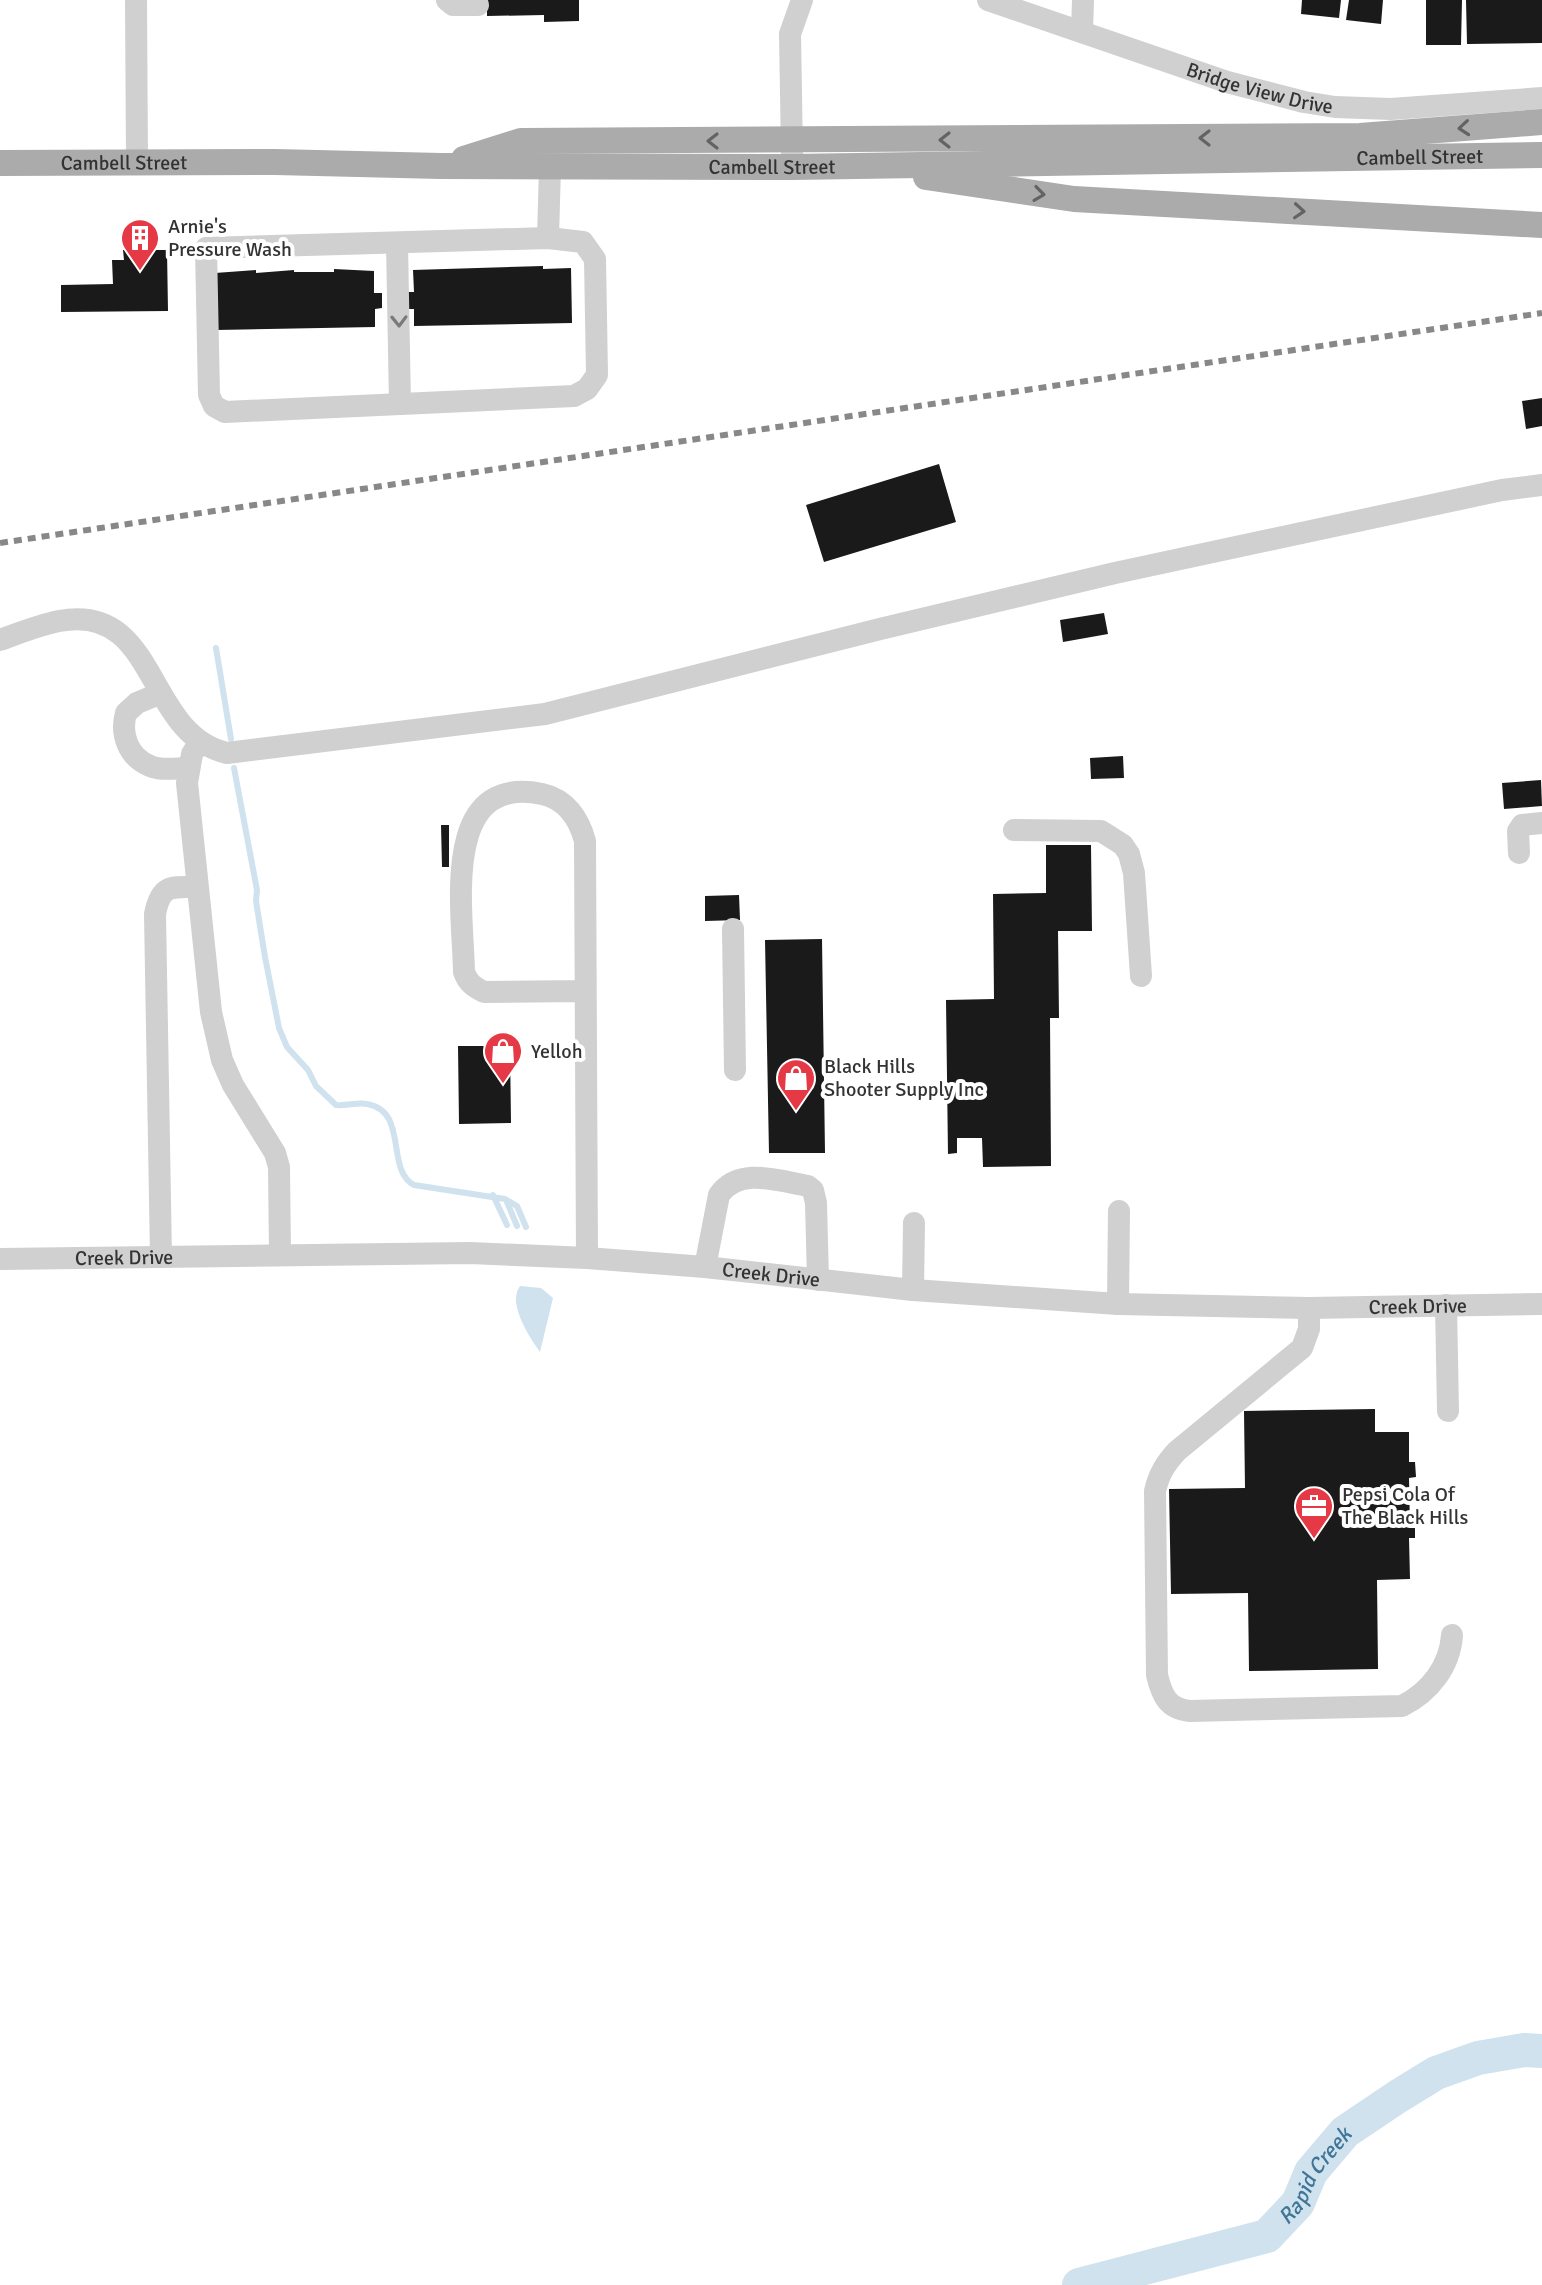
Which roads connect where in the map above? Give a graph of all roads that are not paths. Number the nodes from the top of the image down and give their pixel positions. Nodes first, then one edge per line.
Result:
1 (136, 0) edge
2 (447, 0) edge
3 (802, 0) edge
4 (988, 0) edge
5 (1083, 0) edge
6 (478, 5) dead end
7 (1082, 32) junction
8 (1542, 98) edge
9 (1542, 122) edge
10 (792, 154) junction
11 (1542, 155) edge
12 (137, 161) junction
13 (0, 163) edge
14 (441, 166) junction
15 (851, 166) junction
16 (550, 167) junction
17 (1542, 225) edge
18 (548, 238) junction
19 (397, 243) junction
20 (400, 404) junction
21 (1542, 485) edge
22 (0, 640) edge
23 (161, 693) junction
24 (199, 743) junction
25 (188, 768) junction
26 (1542, 823) edge
27 (1014, 830) dead end
28 (1519, 853) dead end
29 (197, 887) junction
30 (733, 929) dead end
31 (1141, 976) dead end
32 (585, 991) junction
33 (735, 1070) dead end
34 (1119, 1211) dead end
35 (914, 1223) dead end
36 (280, 1255) junction
37 (161, 1257) junction
38 (587, 1258) junction
39 (0, 1259) edge
40 (705, 1267) junction
41 (818, 1280) junction
42 (913, 1290) junction
43 (1118, 1304) junction
44 (1542, 1304) edge
45 (1446, 1305) junction
46 (1309, 1308) junction
47 (1448, 1411) dead end
48 (1452, 1635) dead end

1 - 12 street
2 - 6 street
3 - 10 street
4 - 7 street, Bridge View Drive
5 - 7 street
7 - 8 street, Bridge View Drive
9 -> 10 main road
10 -> 14 main road
10 - 15 main road, Cambell Street
10 - 16 main road, Cambell Street
11 - 15 main road, Cambell Street
12 - 13 main road, Cambell Street
12 - 14 main road, Cambell Street
14 - 16 main road, Cambell Street
15 -> 17 main road
16 - 18 street
18 - 19 street
18 - 20 street
19 -> 20 street
19 - 20 street
21 - 24 street
22 - 23 street
23 - 24 street
23 - 25 street
24 - 25 street
25 - 29 street
26 - 28 street
27 - 31 street
29 - 36 street
29 - 37 street
30 - 33 street
32 - 32 street
32 - 38 street
34 - 43 street
35 - 42 street
36 - 37 street, Creek Drive
36 - 38 street, Creek Drive
37 - 39 street, Creek Drive
38 - 40 street, Creek Drive
40 - 41 street, Creek Drive
40 - 41 street
41 - 42 street, Creek Drive
42 - 43 street, Creek Drive
43 - 46 street, Creek Drive
44 - 45 street, Creek Drive
45 - 46 street, Creek Drive
45 - 47 street
46 - 48 street

